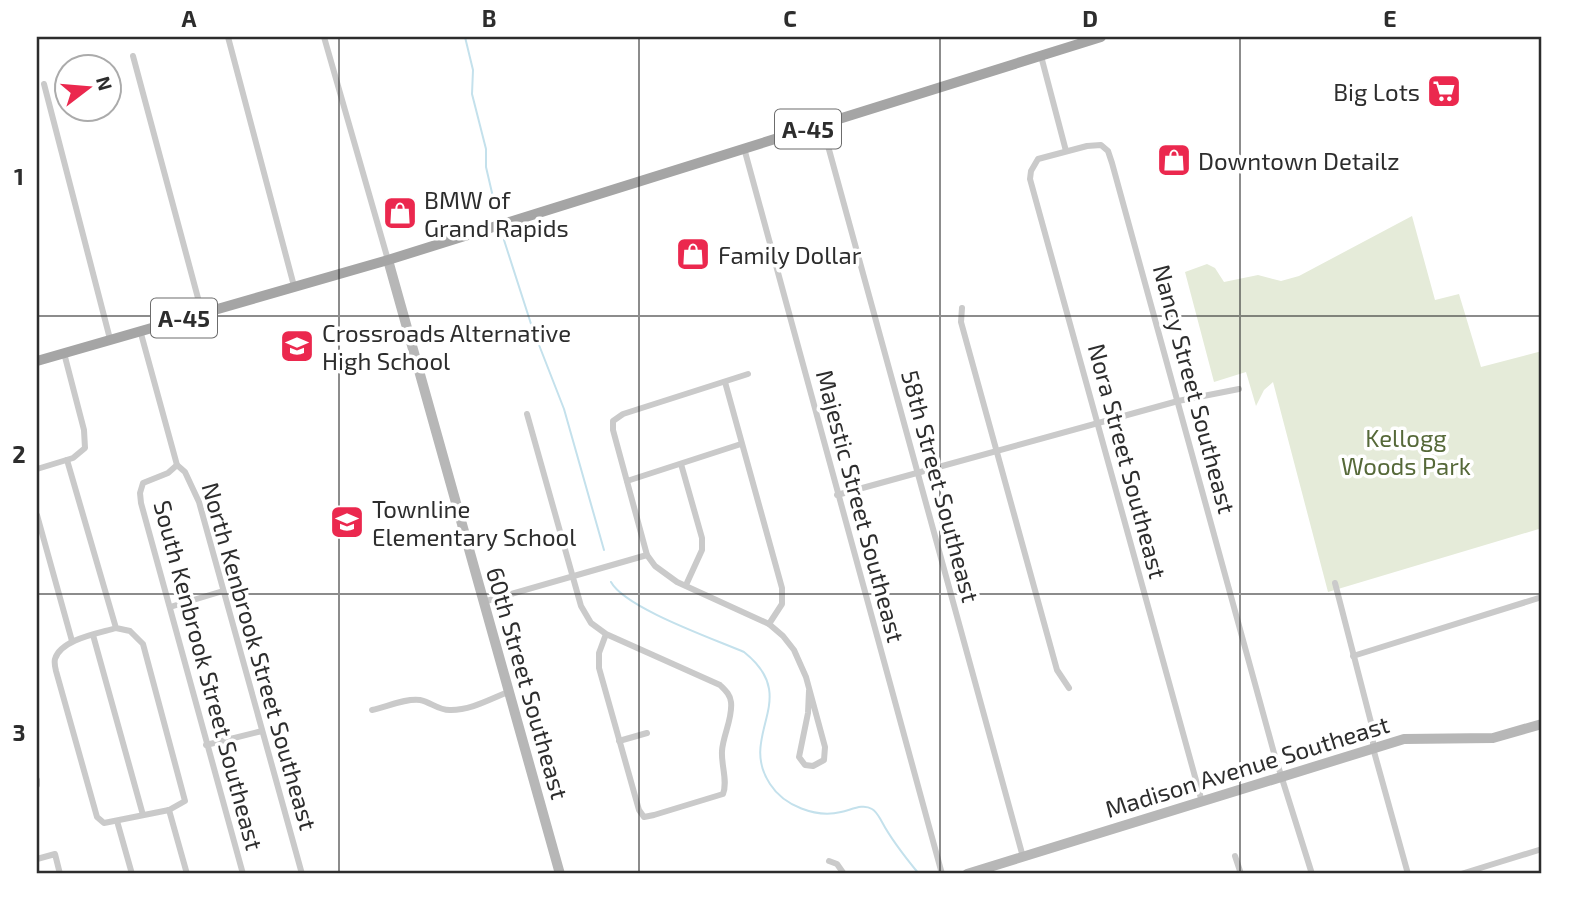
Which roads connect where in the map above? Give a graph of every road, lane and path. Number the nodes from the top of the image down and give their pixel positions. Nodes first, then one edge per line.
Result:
1 (228, 37) edge
2 (324, 37) edge
3 (1101, 37) edge
4 (133, 56) dead end
5 (1041, 56) junction
6 (44, 84) dead end
7 (822, 124) junction
8 (744, 148) junction
9 (1066, 151) junction
10 (387, 260) junction
11 (294, 286) junction
12 (962, 308) dead end
13 (202, 313) junction
14 (140, 330) junction
15 (110, 339) junction
16 (64, 353) junction
17 (37, 361) edge
18 (748, 374) dead end
19 (725, 382) junction
20 (1239, 389) dead end
21 (1178, 401) junction
22 (527, 414) dead end
23 (1097, 424) junction
24 (741, 444) junction
25 (997, 452) junction
26 (67, 460) junction
27 (681, 464) junction
28 (177, 466) junction
29 (37, 469) edge
30 (917, 474) junction
31 (627, 481) junction
32 (837, 495) junction
33 (37, 515) edge
34 (647, 555) junction
35 (573, 577) junction
36 (1335, 583) dead end
37 (686, 585) junction
38 (223, 591) junction
39 (1542, 597) edge
40 (483, 602) junction
41 (170, 607) junction
42 (769, 624) junction
43 (116, 628) junction
44 (606, 634) junction
45 (93, 635) junction
46 (72, 641) junction
47 (1353, 656) junction
48 (1069, 688) dead end
49 (809, 691) junction
50 (508, 692) junction
51 (372, 710) dead end
52 (1542, 724) edge
53 (262, 731) junction
54 (647, 733) dead end
55 (619, 741) junction
56 (206, 745) junction
57 (1373, 748) junction
58 (1282, 777) junction
59 (1202, 802) junction
60 (169, 810) junction
61 (143, 815) junction
62 (117, 821) junction
63 (1542, 849) edge
64 (1235, 856) dead end
65 (1023, 858) junction
66 (37, 859) edge
67 (829, 861) dead end
68 (61, 874) edge
69 (132, 874) edge
70 (187, 874) edge
71 (243, 874) edge
72 (302, 874) edge
73 (560, 874) edge
74 (844, 874) edge
75 (942, 874) edge
76 (967, 874) edge
77 (1241, 874) edge
78 (1311, 874) edge
79 (1408, 874) edge
80 (1461, 874) edge

1 - 11 street
2 - 10 street
3 - 5 main road, A-45
4 - 13 street
5 - 7 main road, A-45
5 - 9 street
6 - 15 street
7 - 8 main road, A-45
7 - 30 street, 58th Street Southeast
8 - 10 main road, A-45
8 - 32 street, Majestic Street Southeast
9 - 21 street, Nancy Street Southeast
9 - 23 street, Nora Street Southeast
10 - 11 main road, A-45
10 - 40 main road, 60th Street Southeast
11 - 13 main road, A-45
12 - 25 street
13 - 14 main road, A-45
14 - 15 main road, A-45
14 - 28 street, North Kenbrook Street Southeast
15 - 16 main road, A-45
16 - 17 main road, A-45
16 - 26 street
18 - 19 street
19 - 24 street
19 - 31 street
20 - 21 street
21 - 23 street
21 - 58 street, Nancy Street Southeast
22 - 35 street
23 - 25 street
23 - 59 street, Nora Street Southeast
24 - 27 street
24 - 42 street
25 - 30 street
25 - 48 street
26 - 29 street
26 - 43 street
27 - 31 street
27 - 37 street
28 - 38 street, North Kenbrook Street Southeast
28 - 41 street, South Kenbrook Street Southeast
30 - 32 street
30 - 65 street, 58th Street Southeast
31 - 34 street
32 - 75 street, Majestic Street Southeast
33 - 46 street
34 - 35 street
34 - 37 street
35 - 40 street
35 - 44 street
36 - 47 street
37 - 42 street
38 - 41 street
38 - 53 street, North Kenbrook Street Southeast
39 - 47 street
40 - 50 main road, 60th Street Southeast
41 - 56 street, South Kenbrook Street Southeast
42 - 49 street
43 - 45 street
43 - 60 street
44 - 55 street
44 - 55 street
45 - 46 street
45 - 61 street
46 - 62 street
47 - 57 street
49 - 49 street
50 - 51 street
50 - 73 main road, 60th Street Southeast
52 - 57 main road, Madison Avenue Southeast
53 - 56 street
53 - 72 street, North Kenbrook Street Southeast
54 - 55 street
56 - 71 street, South Kenbrook Street Southeast
57 - 58 main road, Madison Avenue Southeast
57 - 79 street
58 - 59 main road, Madison Avenue Southeast
58 - 78 street, Nancy Street Southeast
59 - 65 main road, Madison Avenue Southeast
60 - 61 street
60 - 70 street
61 - 62 street
62 - 69 street
63 - 80 street
64 - 77 street
65 - 76 main road, Madison Avenue Southeast
66 - 68 street
67 - 74 street

